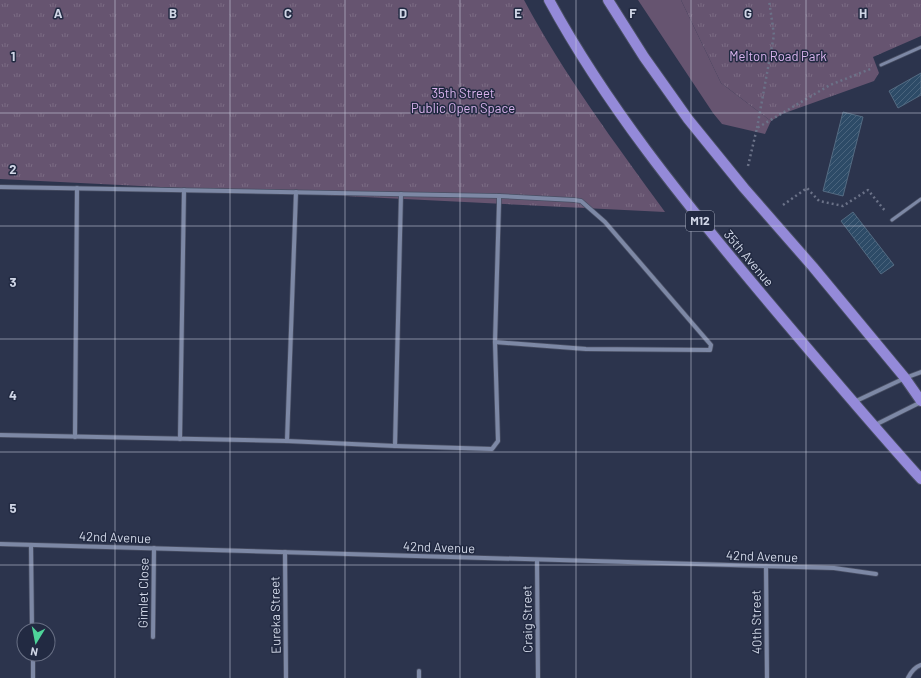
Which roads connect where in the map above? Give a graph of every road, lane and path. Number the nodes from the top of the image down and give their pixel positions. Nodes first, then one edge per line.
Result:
1 (549, 0) edge
2 (608, 0) edge
3 (769, 0) edge
4 (921, 48) edge
5 (881, 65) joint
6 (757, 128) junction
7 (748, 166) dead end
8 (0, 187) edge
9 (77, 188) junction
10 (184, 190) junction
11 (296, 192) junction
12 (401, 194) junction
13 (499, 196) junction
14 (921, 199) edge
15 (783, 205) dead end
16 (892, 220) joint
17 (496, 342) junction
18 (921, 372) edge
19 (905, 378) junction
20 (921, 401) edge
21 (854, 402) junction
22 (873, 426) junction
23 (0, 435) edge
24 (74, 437) junction
25 (180, 439) junction
26 (288, 441) junction
27 (395, 446) junction
28 (921, 479) edge
29 (0, 544) edge
30 (32, 545) junction
31 (154, 548) junction
32 (285, 552) junction
33 (537, 560) junction
34 (766, 566) junction
35 (876, 574) dead end
36 (32, 622) edge
37 (153, 637) dead end
38 (33, 662) edge
39 (921, 664) edge
40 (419, 671) dead end
41 (33, 678) edge
42 (286, 678) edge
43 (419, 678) edge
44 (538, 678) edge
45 (767, 678) edge
46 (908, 678) edge

1 - 21 main road, 35th Avenue / M12
2 - 19 main road
3 - 6 path
4 - 5 lane
5 - 6 path
6 - 7 path
8 - 9 street
9 - 10 street
9 - 24 street
10 - 11 street
10 - 25 street
11 - 12 street
11 - 26 street
12 - 13 street
12 - 27 street
13 - 17 street
13 - 17 street
14 - 16 lane
15 - 16 path
17 - 27 street
18 - 19 street
19 - 20 main road
19 - 21 street
20 - 22 street
21 - 22 main road, 35th Avenue / M12
22 - 28 main road, 35th Avenue / M12
23 - 24 street
24 - 25 street
25 - 26 street
26 - 27 street
29 - 30 street, 42nd Avenue
30 - 31 street, 42nd Avenue
30 - 36 street
31 - 32 street, 42nd Avenue
31 - 37 street, Gimlet Close
32 - 33 street, 42nd Avenue
32 - 42 street, Eureka Street
33 - 34 street, 42nd Avenue
33 - 44 street, Craig Street
34 - 35 street, 42nd Avenue
34 - 45 street, 40th Street
38 - 41 street
39 - 46 street
40 - 43 street

